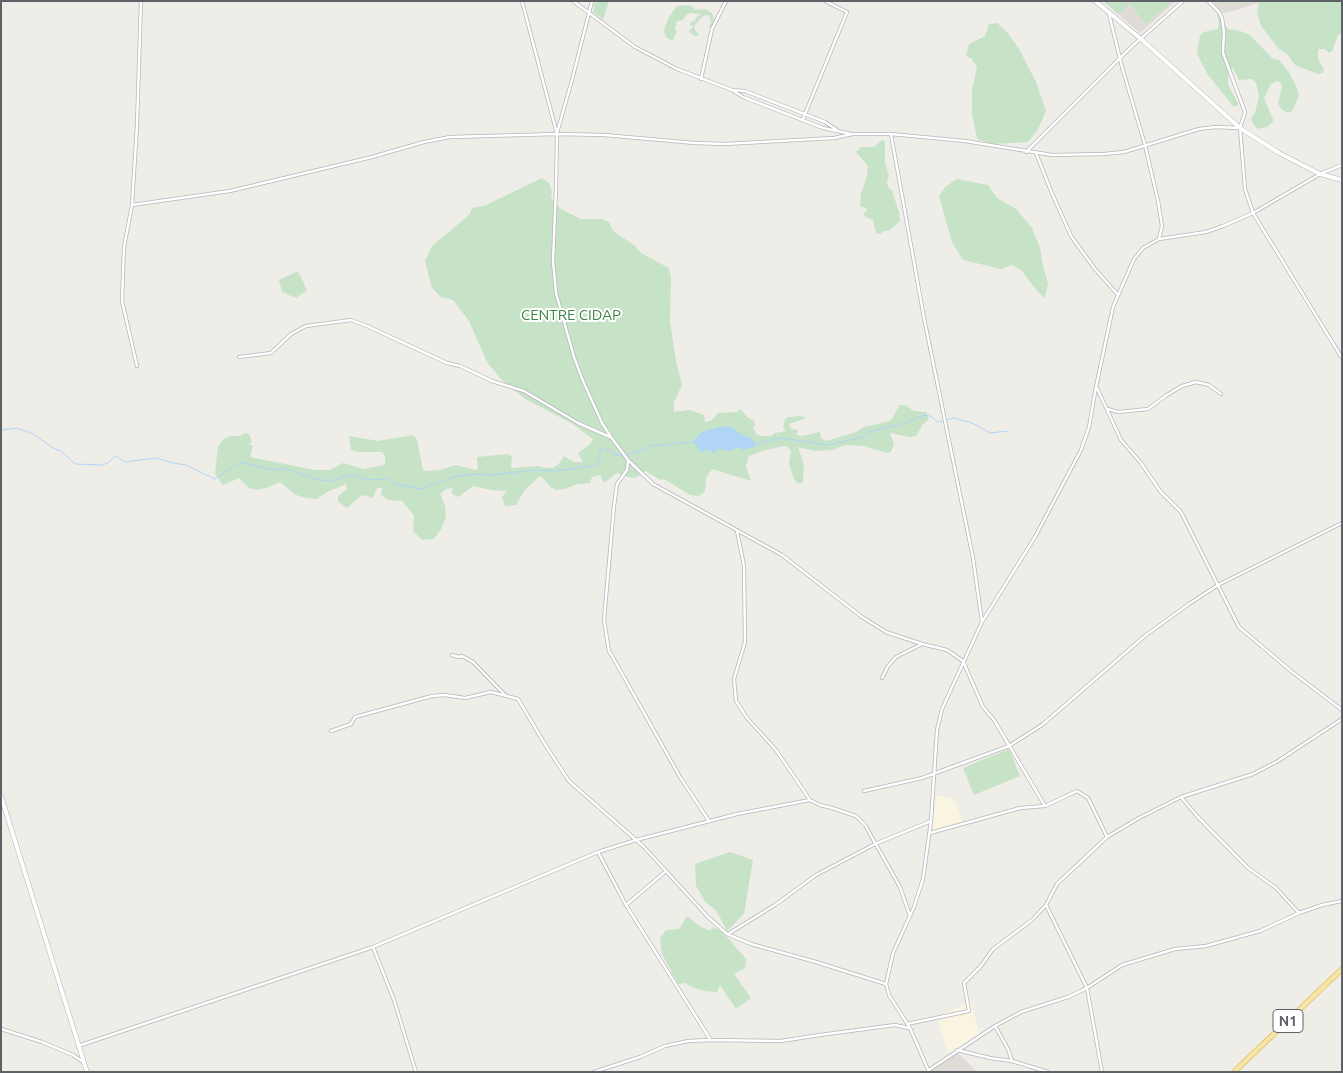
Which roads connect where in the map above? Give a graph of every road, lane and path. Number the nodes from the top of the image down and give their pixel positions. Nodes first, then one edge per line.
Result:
1 (141, 1) edge
2 (522, 1) edge
3 (573, 1) edge
4 (592, 1) edge
5 (726, 1) edge
6 (824, 1) edge
7 (1095, 1) edge
8 (1183, 1) edge
9 (1208, 1) edge
10 (589, 13) junction
11 (1110, 14) junction
12 (1141, 39) junction
13 (1120, 59) junction
14 (701, 79) junction
15 (732, 90) junction
16 (752, 94) junction
17 (750, 100) junction
18 (774, 103) junction
19 (773, 108) junction
20 (805, 114) junction
21 (803, 120) junction
22 (1240, 128) junction
23 (838, 130) junction
24 (556, 134) junction
25 (852, 134) junction
26 (891, 134) junction
27 (1145, 146) junction
28 (1026, 152) junction
29 (1036, 153) junction
30 (1342, 165) edge
31 (1320, 174) junction
32 (1342, 180) edge
33 (132, 205) junction
34 (1253, 213) junction
35 (1159, 239) junction
36 (1118, 295) junction
37 (239, 357) dead end
38 (1342, 358) edge
39 (137, 366) dead end
40 (1096, 387) junction
41 (1221, 394) dead end
42 (1108, 409) junction
43 (611, 438) junction
44 (627, 459) junction
45 (1342, 523) edge
46 (737, 531) junction
47 (1218, 585) junction
48 (982, 622) junction
49 (922, 644) junction
50 (452, 655) dead end
51 (964, 661) junction
52 (882, 678) dead end
53 (506, 696) junction
54 (1342, 710) edge
55 (1342, 720) edge
56 (331, 731) dead end
57 (1009, 746) junction
58 (934, 774) junction
59 (864, 791) dead end
60 (1, 796) edge
61 (1181, 797) junction
62 (810, 800) junction
63 (1045, 806) junction
64 (931, 820) junction
65 (710, 821) junction
66 (930, 834) junction
67 (1108, 837) junction
68 (636, 840) junction
69 (875, 844) junction
70 (598, 852) junction
71 (666, 872) junction
72 (1342, 901) edge
73 (626, 905) junction
74 (1046, 905) junction
75 (1299, 913) junction
76 (910, 916) junction
77 (727, 934) junction
78 (373, 947) junction
79 (1342, 969) edge
80 (886, 984) junction
81 (1087, 988) junction
82 (908, 1024) junction
83 (995, 1026) junction
84 (910, 1028) junction
85 (1, 1029) edge
86 (711, 1040) junction
87 (78, 1046) junction
88 (957, 1050) junction
89 (1012, 1061) junction
90 (83, 1062) junction
91 (929, 1071) edge
92 (87, 1072) edge
93 (416, 1072) edge
94 (594, 1072) edge
95 (1048, 1072) edge
96 (1102, 1072) edge
97 (1234, 1072) edge

1 - 33 street
2 - 24 street
3 - 10 street
4 - 10 street
5 - 14 street
6 - 20 street
7 - 11 main road
8 - 12 street
9 - 22 street
10 - 14 street
10 - 24 street
11 - 12 main road
11 - 13 street
12 - 13 street
12 - 22 main road
13 - 27 street
13 - 28 street
14 - 15 street
15 - 16 street
15 - 17 street
16 - 17 street
16 - 18 street
17 - 19 street
18 - 19 street
18 - 20 street
19 - 21 street
20 - 21 street
20 - 23 street
21 - 23 street
22 - 27 street
22 - 31 main road
22 - 34 street
23 - 25 street
24 - 25 street
24 - 33 street
24 - 43 street
25 - 26 street
26 - 28 street
26 - 48 street
27 - 29 street
27 - 35 street
28 - 29 street
29 - 36 street
30 - 31 street
31 - 32 main road
31 - 34 street
33 - 39 street
34 - 35 street
34 - 38 street
35 - 36 street
36 - 40 street
37 - 43 street
40 - 42 street
40 - 48 street
41 - 42 street
42 - 47 street
43 - 44 street
44 - 46 street
44 - 65 street
45 - 47 street
46 - 49 street
46 - 62 street
47 - 54 street
47 - 57 street
48 - 51 street
49 - 51 street
49 - 52 street
50 - 53 street
51 - 57 street
51 - 58 street
53 - 56 street
53 - 68 street
55 - 61 street
57 - 58 street
57 - 63 street
58 - 59 street
58 - 64 street
60 - 87 main road
61 - 67 street
61 - 75 street
62 - 65 street
62 - 69 street
63 - 66 street
63 - 67 street
64 - 66 street
64 - 69 street
65 - 68 street
66 - 76 street
67 - 74 street
68 - 70 street
68 - 71 street
69 - 76 street
69 - 77 street
70 - 73 street
70 - 78 street
71 - 73 street
71 - 77 street
72 - 75 street
73 - 86 street
74 - 81 street
74 - 82 street
75 - 81 street
76 - 80 street
77 - 80 street
78 - 87 street
78 - 93 street
79 - 97 highway, N1
80 - 82 street
81 - 83 street
81 - 96 street
82 - 84 street
83 - 88 street
83 - 89 street
84 - 86 street
84 - 91 street
85 - 90 street
86 - 94 street
87 - 90 main road
88 - 89 street
88 - 91 street
89 - 95 street
90 - 92 main road

